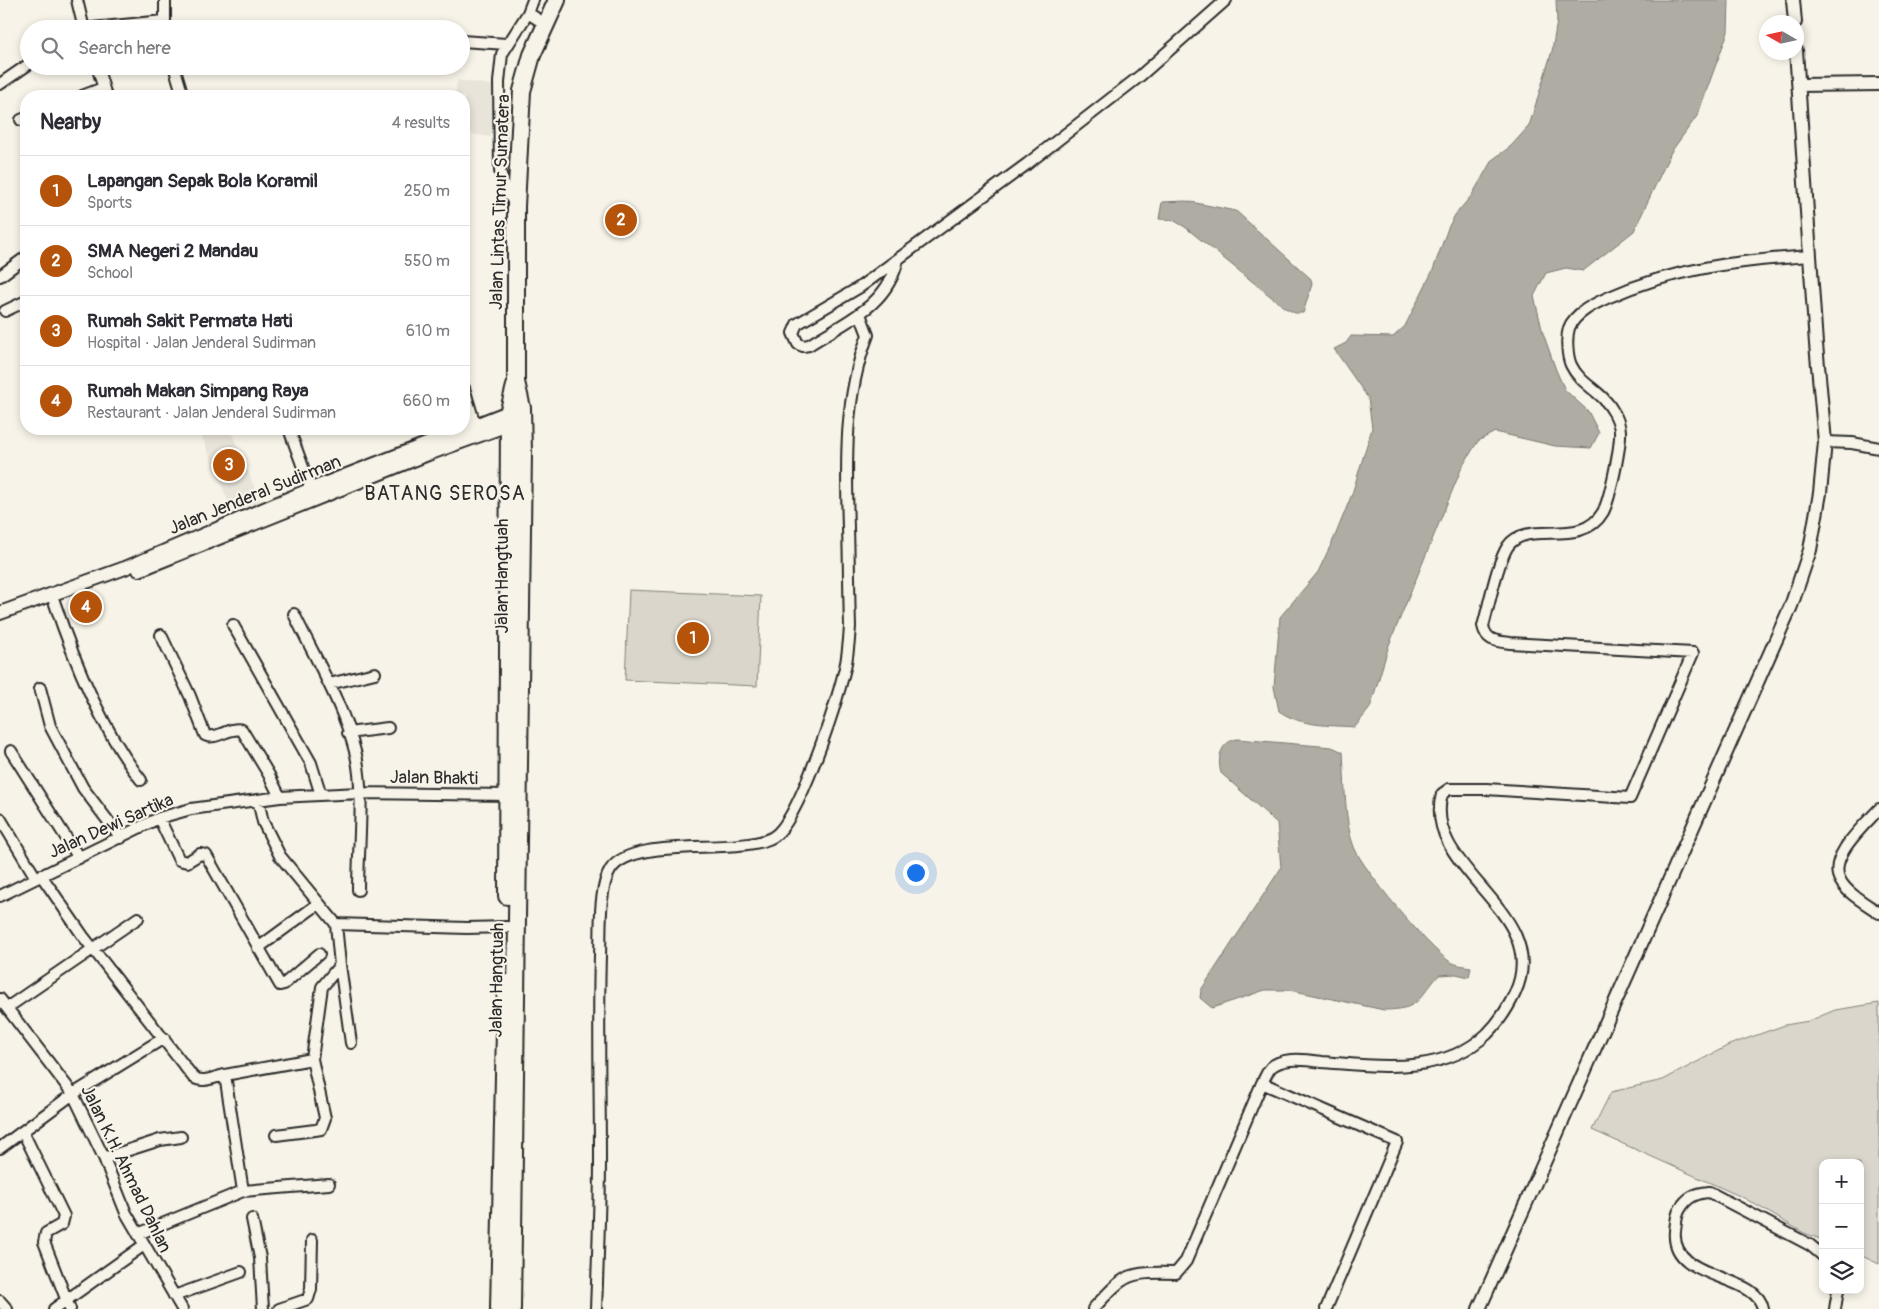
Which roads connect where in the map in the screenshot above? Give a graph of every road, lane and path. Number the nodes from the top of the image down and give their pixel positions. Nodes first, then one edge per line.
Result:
1 (77, 0) edge
2 (165, 0) edge
3 (534, 0) edge
4 (557, 0) edge
5 (1226, 0) edge
6 (1793, 0) edge
7 (528, 13) junction
8 (1794, 15) edge
9 (81, 20) edge
10 (165, 20) edge
11 (545, 24) junction
12 (470, 42) edge
13 (507, 44) junction
14 (1797, 60) edge
15 (20, 70) edge
16 (100, 75) edge
17 (177, 75) edge
18 (0, 84) edge
19 (1879, 84) edge
20 (1799, 85) junction
21 (104, 90) edge
22 (181, 90) edge
23 (516, 206) junction
24 (1810, 256) junction
25 (898, 259) junction
26 (20, 261) edge
27 (0, 276) edge
28 (20, 304) edge
29 (5, 311) dead end
30 (860, 314) junction
31 (516, 382) joint
32 (470, 408) edge
33 (516, 415) junction
34 (475, 425) junction
35 (470, 427) edge
36 (470, 433) edge
37 (291, 435) edge
38 (452, 435) edge
39 (465, 435) edge
40 (1825, 442) junction
41 (1879, 448) edge
42 (355, 478) junction
43 (311, 489) junction
44 (54, 601) junction
45 (0, 613) edge
46 (294, 614) dead end
47 (0, 622) edge
48 (233, 625) dead end
49 (161, 635) dead end
50 (375, 674) dead end
51 (329, 684) junction
52 (515, 685) junction
53 (40, 688) dead end
54 (388, 728) dead end
55 (348, 733) junction
56 (11, 751) dead end
57 (141, 780) dead end
58 (359, 793) junction
59 (322, 795) junction
60 (509, 795) junction
61 (280, 797) junction
62 (258, 800) junction
63 (1879, 809) edge
64 (0, 818) edge
65 (159, 818) junction
66 (121, 838) junction
67 (79, 858) junction
68 (38, 876) junction
69 (358, 890) dead end
70 (0, 896) edge
71 (318, 904) junction
72 (1879, 913) edge
73 (138, 918) dead end
74 (336, 924) junction
75 (507, 927) junction
76 (93, 948) junction
77 (258, 948) junction
78 (319, 954) dead end
79 (340, 965) junction
80 (0, 999) edge
81 (8, 1007) junction
82 (164, 1038) junction
83 (351, 1042) dead end
84 (312, 1059) junction
85 (225, 1075) junction
86 (1262, 1083) junction
87 (73, 1094) junction
88 (23, 1132) junction
89 (276, 1135) dead end
90 (180, 1137) dead end
91 (0, 1148) edge
92 (104, 1158) junction
93 (329, 1184) dead end
94 (243, 1191) junction
95 (252, 1219) dead end
96 (138, 1234) junction
97 (312, 1240) dead end
98 (144, 1245) junction
99 (1819, 1253) edge
100 (242, 1272) dead end
101 (1837, 1294) edge
102 (174, 1296) junction
103 (0, 1300) edge
104 (68, 1305) edge
105 (7, 1309) edge
106 (54, 1309) edge
107 (182, 1309) edge
108 (263, 1309) edge
109 (279, 1309) edge
110 (499, 1309) edge
111 (512, 1309) edge
112 (596, 1309) edge
113 (1093, 1309) edge
114 (1326, 1309) edge
115 (1479, 1309) edge
116 (1763, 1309) edge
117 (1835, 1309) edge

1 - 9 street
2 - 10 street
3 - 7 street
4 - 11 highway, Jalan Lintas Timur Sumatera
5 - 25 street
6 - 8 street
7 - 11 street
7 - 13 street
11 - 23 highway, Jalan Lintas Timur Sumatera
12 - 13 street
13 - 23 street
14 - 20 street
15 - 18 street
16 - 21 street
17 - 22 street
19 - 20 street
20 - 24 street
23 - 31 highway, Jalan Lintas Timur Sumatera
24 - 40 street
24 - 86 street
25 - 30 street
25 - 30 street
26 - 27 street
28 - 29 street
30 - 112 street
31 - 33 highway, Jalan Hangtuah
32 - 34 street
33 - 34 street, Jalan Jenderal Sudirman
33 - 36 street, Jalan Jenderal Sudirman
33 - 52 highway, Jalan Hangtuah
34 - 35 street, Jalan Jenderal Sudirman
37 - 43 street
38 - 42 street, Jalan Jenderal Sudirman
39 - 42 street, Jalan Jenderal Sudirman
40 - 41 street
40 - 115 street
42 - 43 street, Jalan Jenderal Sudirman
42 - 44 street, Jalan Jenderal Sudirman
43 - 45 street, Jalan Jenderal Sudirman
44 - 47 street, Jalan Jenderal Sudirman
44 - 57 street
46 - 51 street
48 - 59 street
49 - 61 street
50 - 51 street
51 - 55 street
52 - 60 highway, Jalan Hangtuah
52 - 111 highway, Jalan Hangtuah
53 - 66 street
54 - 55 street
55 - 58 street
56 - 67 street
58 - 59 street, Jalan Dewi Sartika
58 - 60 street, Jalan Bhakti
58 - 69 street
59 - 61 street, Jalan Dewi Sartika
60 - 75 highway, Jalan Hangtuah
61 - 62 street, Jalan Dewi Sartika
62 - 65 street, Jalan Dewi Sartika
62 - 71 street
63 - 72 street
64 - 68 street
65 - 66 street, Jalan Dewi Sartika
65 - 77 street
66 - 67 street, Jalan Dewi Sartika
67 - 68 street, Jalan Dewi Sartika
68 - 70 street, Jalan Dewi Sartika
68 - 76 street
71 - 74 street
71 - 77 street
73 - 76 street
74 - 75 street
74 - 79 street
75 - 110 highway, Jalan Hangtuah
76 - 81 street
76 - 82 street
77 - 78 street
79 - 83 street
79 - 84 street
80 - 81 street, Jalan K.H. Ahmad Dahlan
81 - 87 street, Jalan K.H. Ahmad Dahlan
82 - 85 street
82 - 87 street
84 - 85 street
84 - 89 street
85 - 94 street
86 - 113 street
86 - 114 street
87 - 88 street
87 - 92 street, Jalan K.H. Ahmad Dahlan
88 - 91 street
88 - 104 street
90 - 92 street
92 - 96 street, Jalan K.H. Ahmad Dahlan
93 - 94 street
94 - 96 street
95 - 108 street
96 - 98 street, Jalan K.H. Ahmad Dahlan
97 - 109 street
98 - 102 street, Jalan K.H. Ahmad Dahlan
98 - 104 street
99 - 116 street
100 - 102 street
101 - 117 street
102 - 107 street, Jalan K.H. Ahmad Dahlan
103 - 105 street
104 - 106 street

